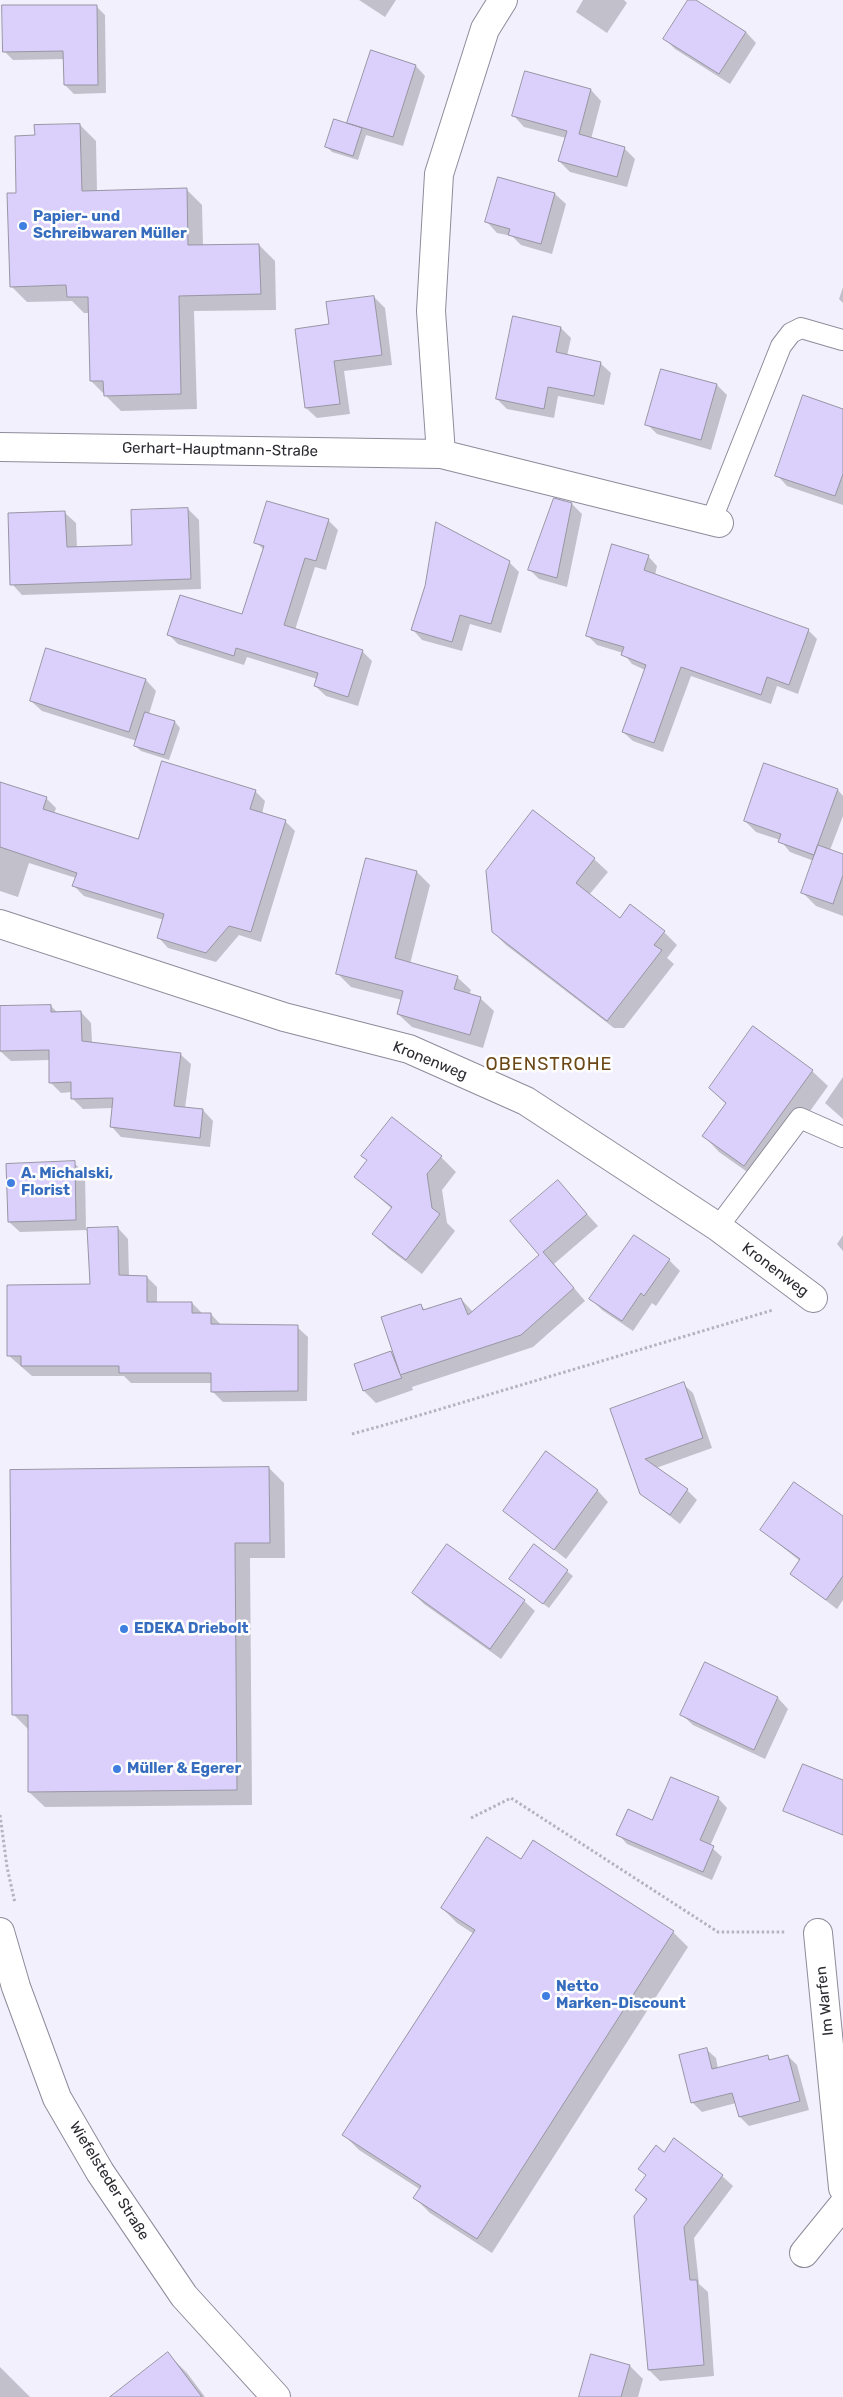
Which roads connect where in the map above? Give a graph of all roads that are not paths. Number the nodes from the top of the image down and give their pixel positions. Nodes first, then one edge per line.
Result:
1 (503, 0) edge
2 (842, 340) edge
3 (0, 447) edge
4 (441, 454) junction
5 (718, 521) joint
6 (0, 924) edge
7 (843, 1137) edge
8 (718, 1227) junction
9 (813, 1298) road end
10 (0, 1932) edge
11 (818, 1933) road end
12 (843, 2188) edge
13 (843, 2205) edge
14 (804, 2253) dead end
15 (276, 2397) edge

1 - 4 street
2 - 5 lane
3 - 4 street, Gerhart-Hauptmann-Straße
4 - 5 street, Gerhart-Hauptmann-Straße
6 - 8 street, Kronenweg
7 - 8 lane
8 - 9 street, Kronenweg
10 - 15 street, Wiefelsteder Straße
11 - 12 street, Im Warfen
13 - 14 street

